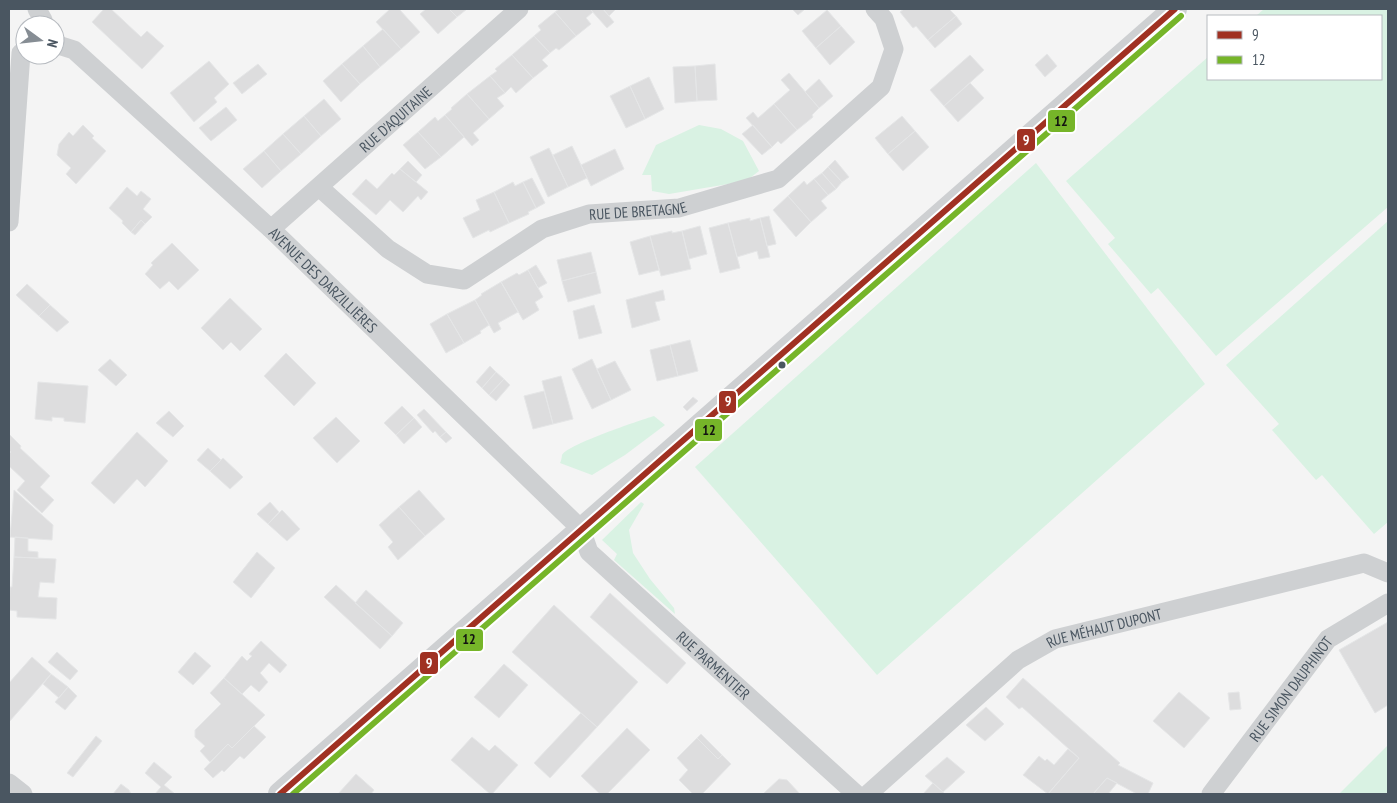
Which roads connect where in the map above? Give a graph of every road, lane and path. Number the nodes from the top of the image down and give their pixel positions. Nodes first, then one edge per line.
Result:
1 (519, 9) edge
2 (875, 9) edge
3 (1175, 9) edge
4 (65, 47) edge
5 (17, 65) edge
6 (319, 187) junction
7 (9, 222) edge
8 (271, 229) junction
9 (581, 529) junction
10 (1388, 573) edge
11 (1388, 603) edge
12 (9, 784) edge
13 (289, 791) edge
14 (23, 794) edge
15 (856, 794) edge
16 (868, 794) edge
17 (1211, 794) edge

1 - 6 street, RUE D'AQUITAINE
2 - 6 street, RUE DE BRETAGNE
3 - 9 street
4 - 8 street, AVENUE DES DARZILLIÈRES
5 - 7 street
6 - 8 street, RUE D'AQUITAINE
8 - 9 street, AVENUE DES DARZILLIÈRES
9 - 13 street
9 - 15 street, RUE PARMENTIER
10 - 16 street, RUE MÉHAUT DUPONT
11 - 17 street, RUE SIMON DAUPHINOT
12 - 14 street

